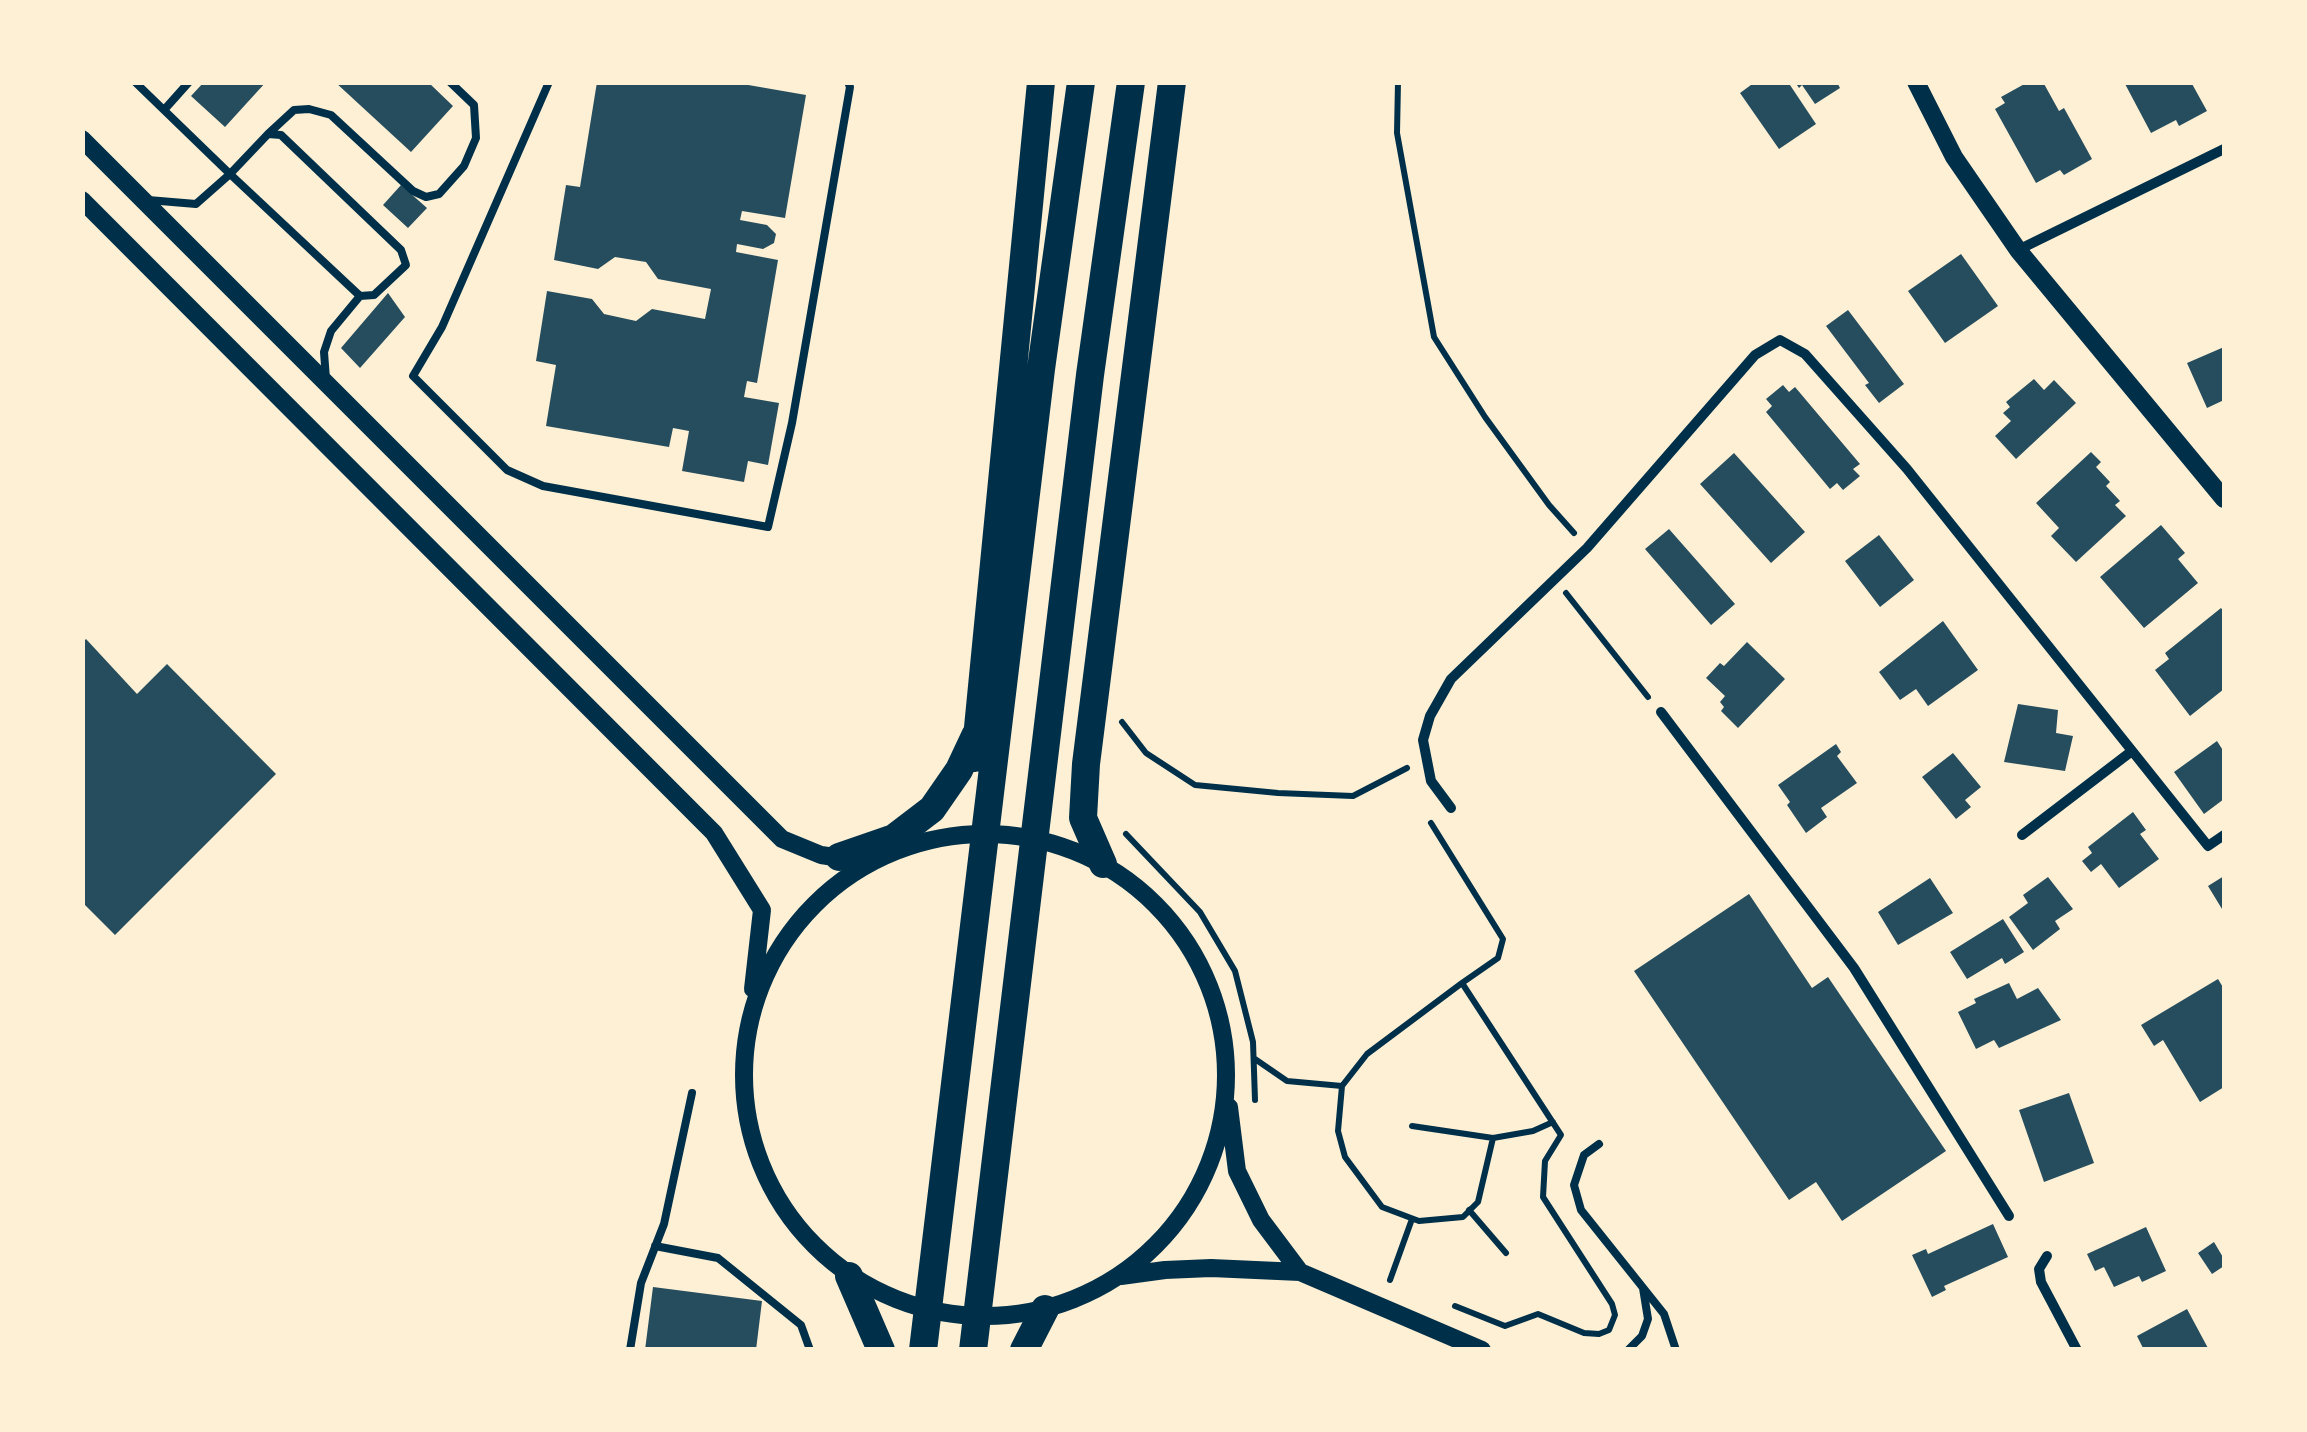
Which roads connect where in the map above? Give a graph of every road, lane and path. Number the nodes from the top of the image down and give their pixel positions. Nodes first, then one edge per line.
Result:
1 (134, 82) edge
2 (190, 82) edge
3 (450, 82) edge
4 (549, 82) edge
5 (848, 82) edge
6 (1041, 82) edge
7 (1081, 82) edge
8 (1131, 82) edge
9 (1172, 82) edge
10 (1398, 82) edge
11 (1916, 82) edge
12 (164, 110) junction
13 (268, 134) junction
14 (82, 139) edge
15 (2224, 149) edge
16 (230, 174) junction
17 (82, 200) edge
18 (146, 200) junction
19 (2018, 250) junction
20 (360, 296) junction
21 (326, 383) junction
22 (2223, 495) edge
23 (1587, 548) junction
24 (1557, 579) junction
25 (1661, 712) joint
26 (1112, 728) dead end
27 (978, 730) junction
28 (2132, 750) junction
29 (1426, 758) junction
30 (1451, 808) joint
31 (1122, 829) dead end
32 (966, 833) junction
33 (2022, 835) dead end
34 (2224, 836) edge
35 (839, 857) junction
36 (870, 862) junction
37 (1103, 864) junction
38 (1462, 983) junction
39 (752, 1005) junction
40 (1256, 1059) junction
41 (1342, 1086) junction
42 (1227, 1091) junction
43 (692, 1093) dead end
44 (1254, 1112) dead end
45 (1553, 1122) junction
46 (1412, 1126) dead end
47 (1493, 1138) junction
48 (1599, 1144) dead end
49 (1470, 1210) junction
50 (2008, 1216) dead end
51 (1412, 1218) junction
52 (655, 1246) junction
53 (1506, 1253) dead end
54 (2047, 1256) dead end
55 (1300, 1272) junction
56 (849, 1276) junction
57 (1120, 1276) junction
58 (1642, 1284) junction
59 (1406, 1287) dead end
60 (1439, 1300) dead end
61 (1045, 1309) junction
62 (630, 1350) edge
63 (810, 1350) edge
64 (881, 1350) edge
65 (924, 1350) edge
66 (973, 1350) edge
67 (1024, 1350) edge
68 (1482, 1350) edge
69 (1628, 1350) edge
70 (1676, 1350) edge
71 (2077, 1350) edge

1 - 12 lane
2 - 12 lane
3 - 13 lane
4 - 5 lane
6 - 27 highway
7 - 65 highway
8 - 66 highway
9 - 37 highway
10 - 23 path
11 - 19 street
12 - 16 lane
13 - 16 lane
13 - 20 lane
14 - 18 street
15 - 19 street
16 - 18 lane
16 - 20 lane
17 - 39 street
18 - 21 street
19 - 22 street
20 - 21 lane
21 - 35 street
23 - 24 street
23 - 28 street
24 - 25 path
24 - 29 street
25 - 50 street
26 - 29 path
27 - 32 highway
27 - 35 highway
28 - 33 street
28 - 34 street
29 - 30 street
30 - 38 path
31 - 40 path
32 - 36 street
32 - 37 street
35 - 36 street
36 - 39 street
37 - 42 street
38 - 41 path
38 - 45 path
39 - 56 street
40 - 41 path
40 - 44 path
41 - 51 path
42 - 55 street
42 - 57 street
43 - 52 lane
45 - 47 path
45 - 60 path
46 - 47 path
47 - 49 path
48 - 58 lane
49 - 51 path
49 - 53 path
51 - 59 path
52 - 62 lane
52 - 63 lane
54 - 71 street
55 - 57 street
55 - 68 street
56 - 61 street
56 - 64 highway
57 - 61 street
58 - 69 lane
58 - 70 lane
61 - 67 highway

